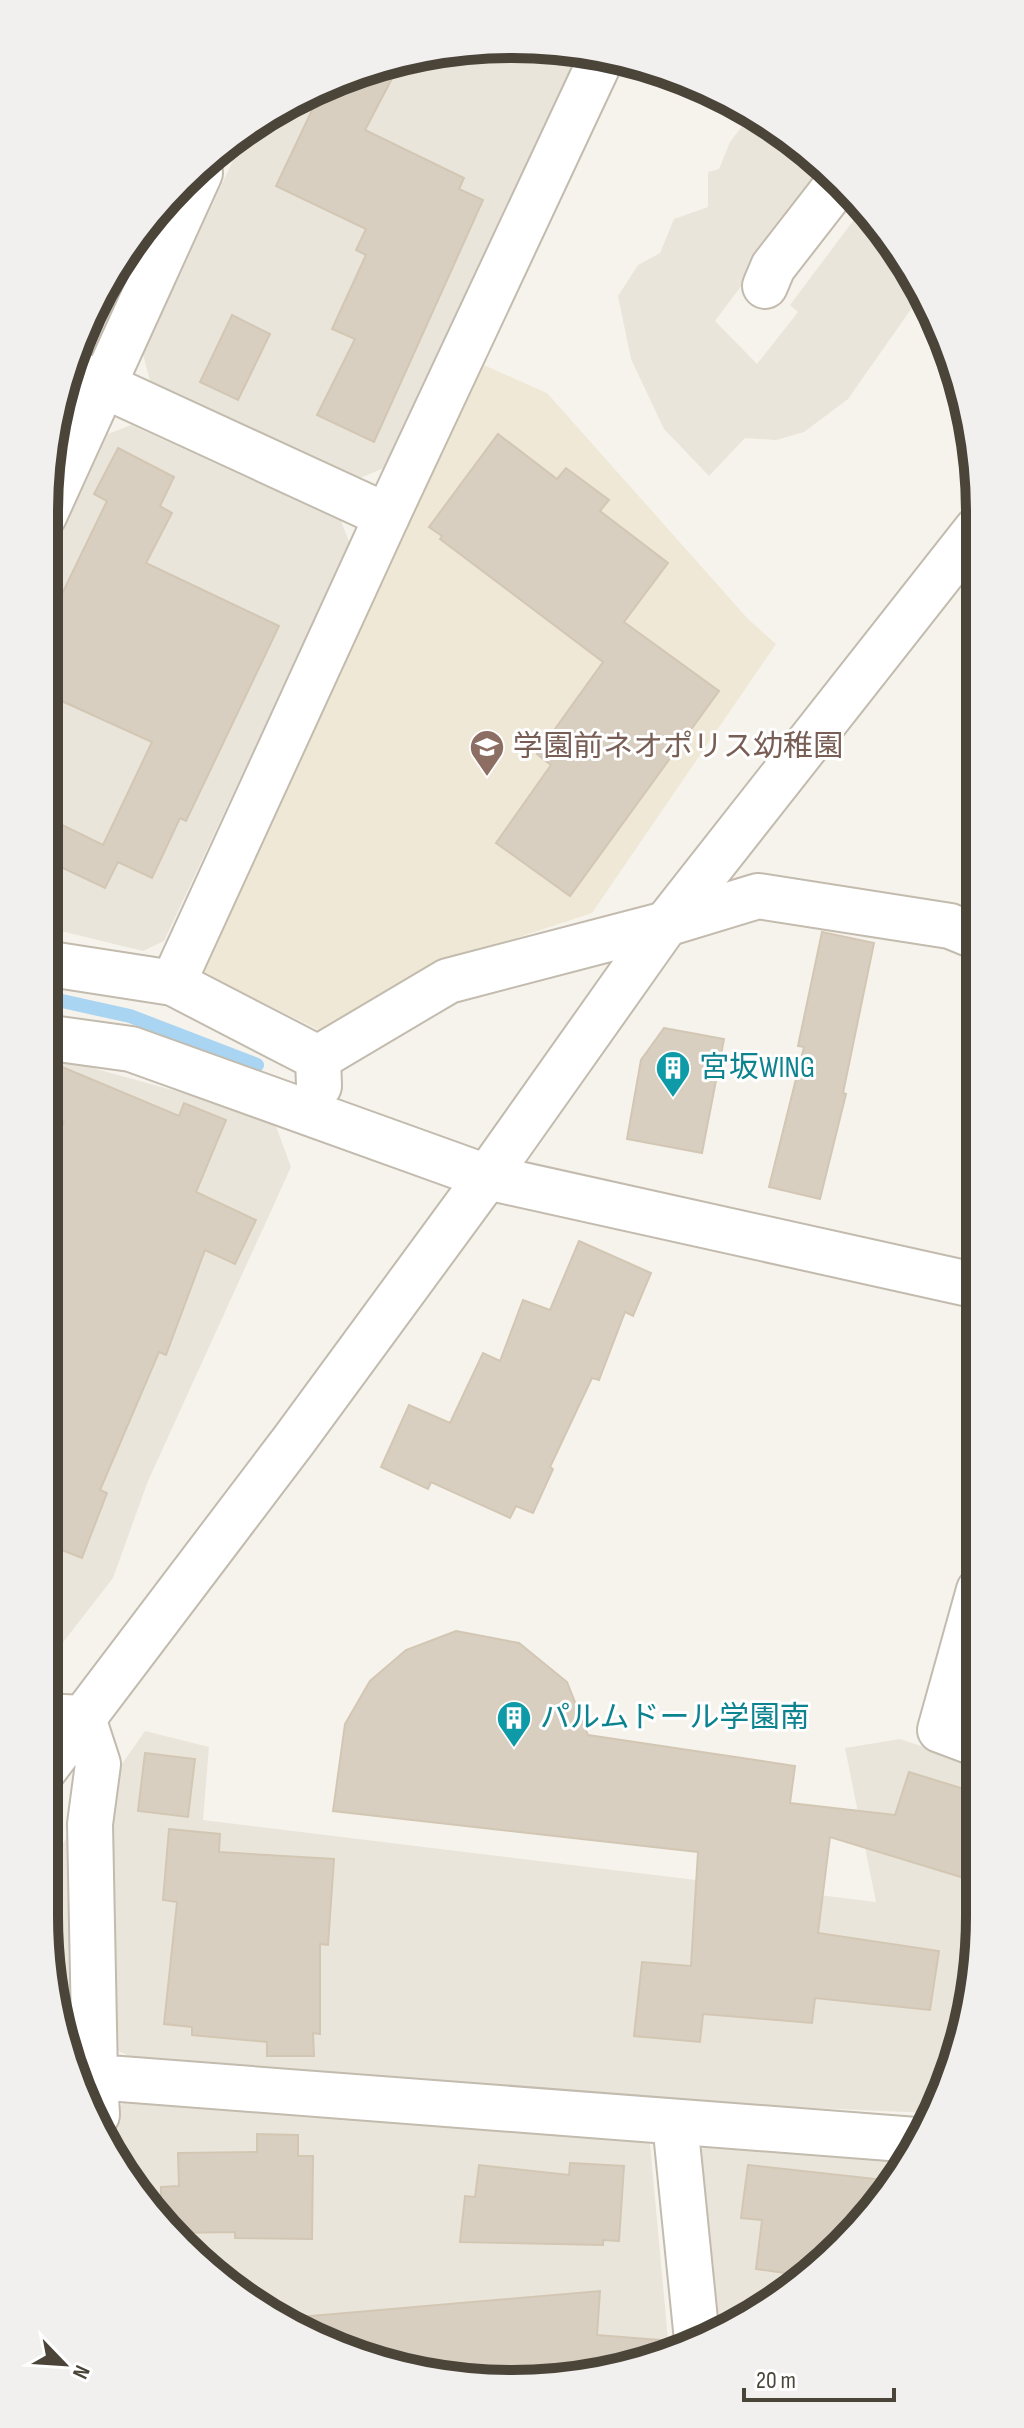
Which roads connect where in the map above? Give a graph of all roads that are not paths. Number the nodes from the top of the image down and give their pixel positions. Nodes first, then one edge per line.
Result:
1 (597, 66) edge
2 (832, 190) edge
3 (188, 194) edge
4 (765, 286) dead end
5 (85, 377) edge
6 (62, 456) edge
7 (387, 516) junction
8 (966, 543) edge
9 (666, 924) junction
10 (966, 933) edge
11 (58, 965) edge
12 (173, 983) junction
13 (58, 1039) edge
14 (318, 1058) junction
15 (319, 1115) junction
16 (487, 1177) junction
17 (966, 1283) edge
18 (966, 1637) edge
19 (64, 1717) edge
20 (966, 1740) edge
21 (96, 2096) edge
22 (675, 2122) junction
23 (907, 2139) edge
24 (696, 2331) edge

1 - 7 street
2 - 4 street
3 - 5 street
5 - 6 street
5 - 7 street
7 - 12 street
8 - 9 street
9 - 10 street
9 - 14 street
9 - 16 street
11 - 12 street
12 - 14 street
13 - 15 street
14 - 15 street
15 - 16 street
16 - 17 street
16 - 19 street
18 - 20 street
19 - 21 street
21 - 22 street
22 - 23 street
22 - 24 street

